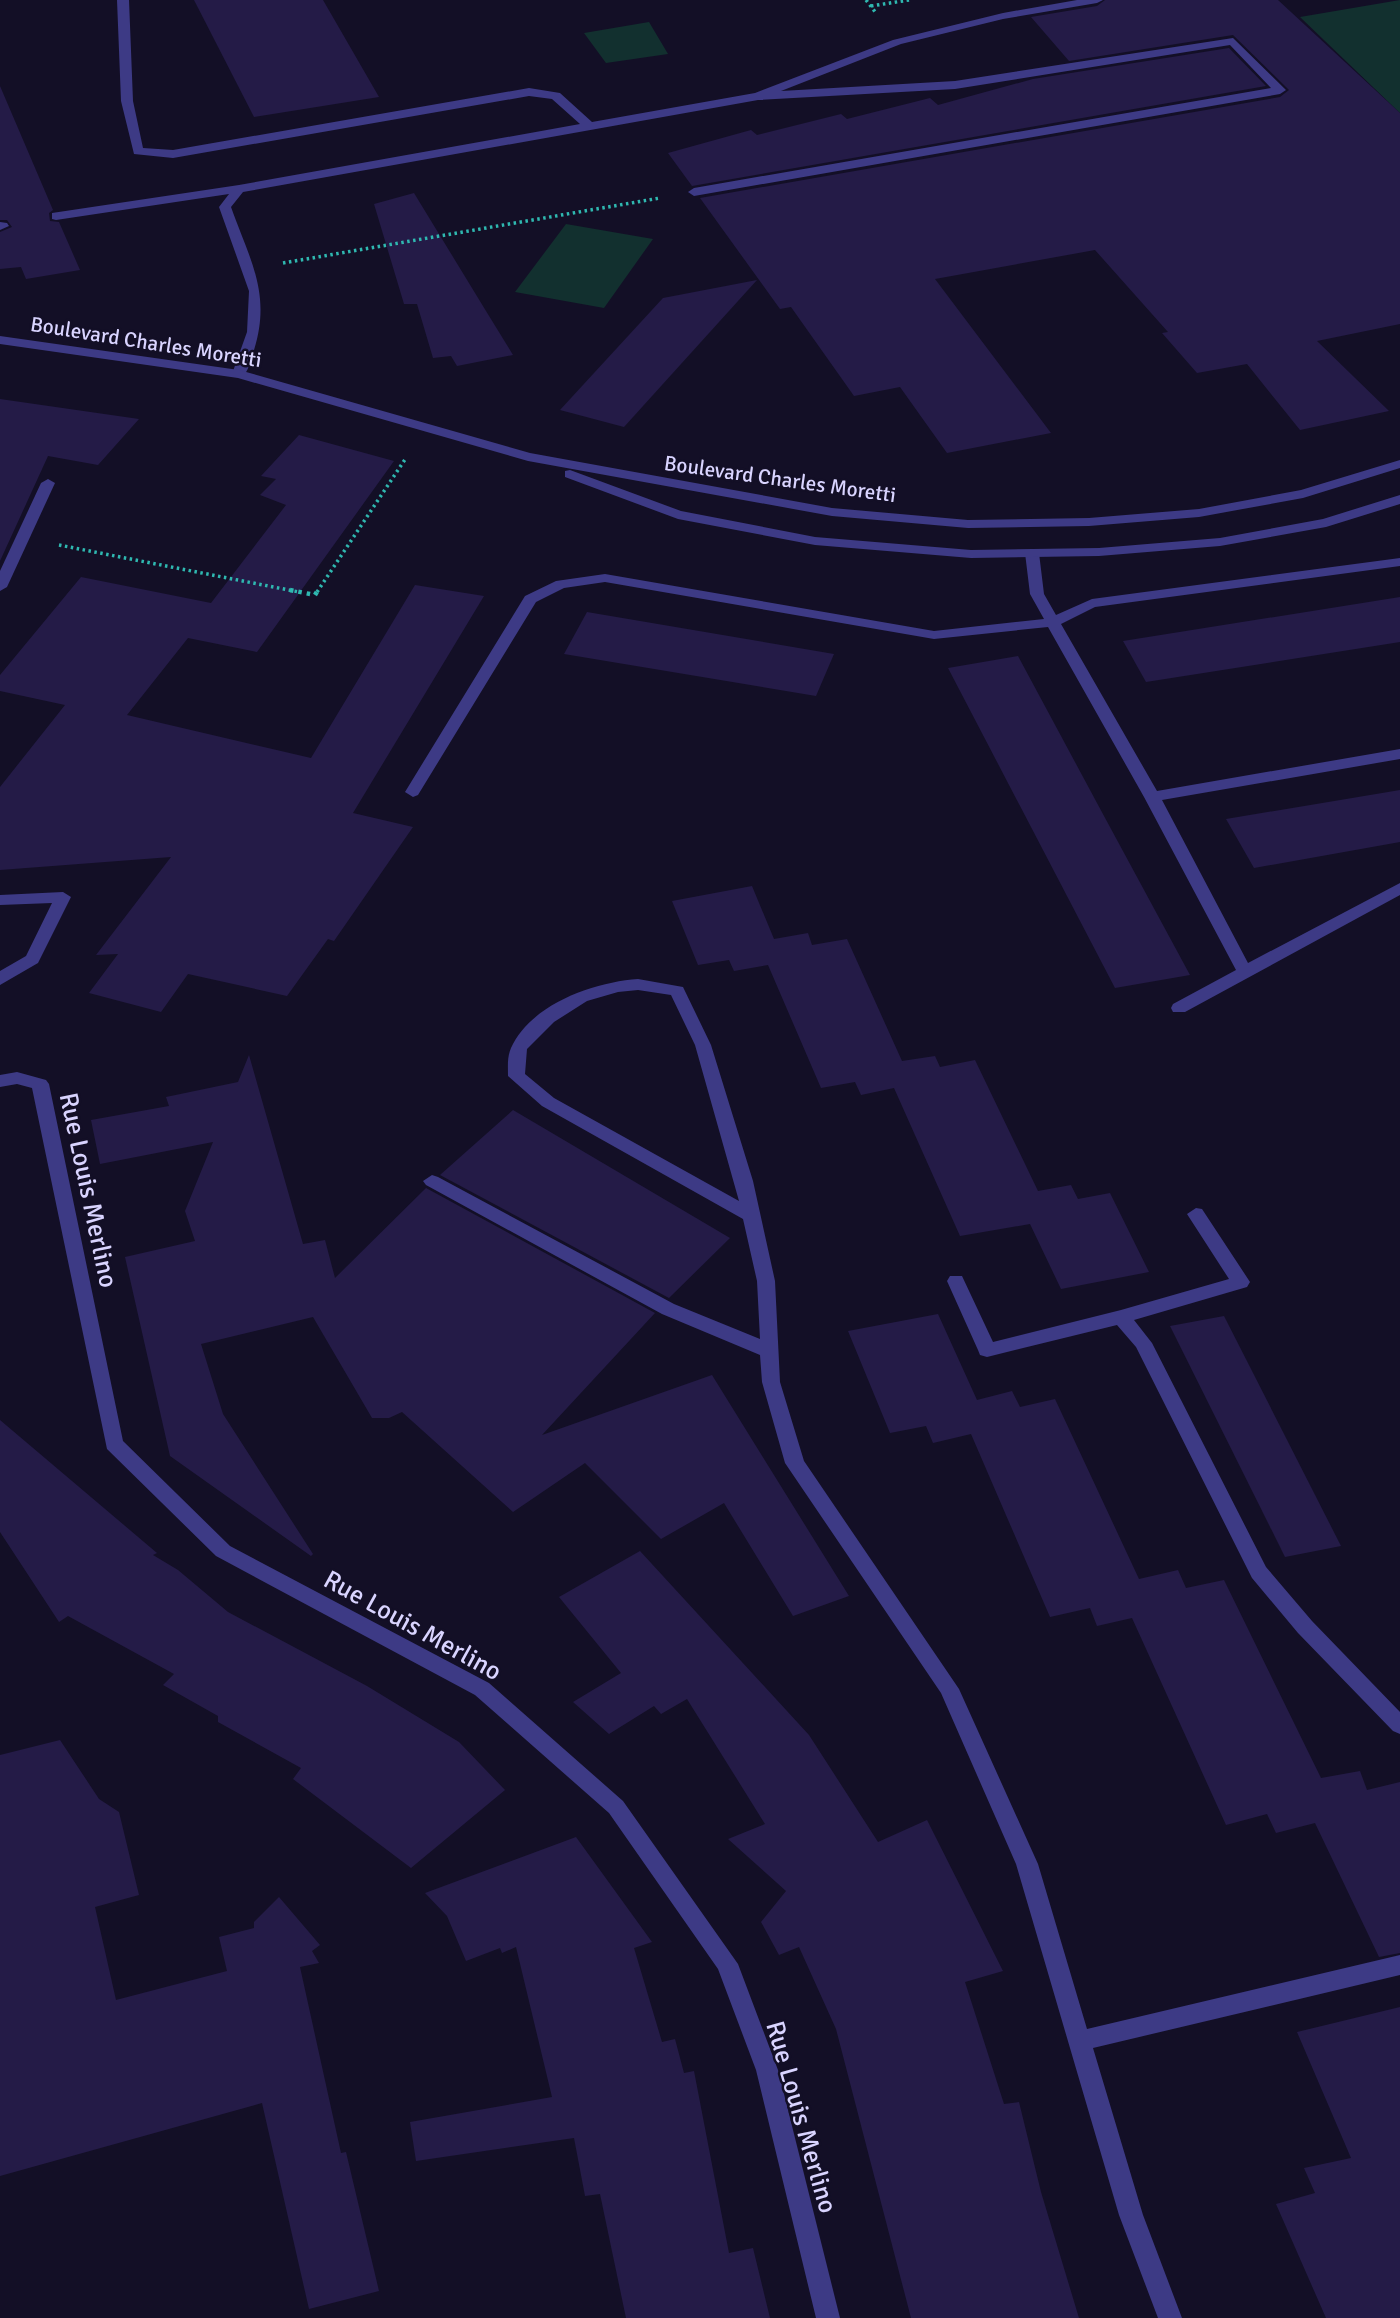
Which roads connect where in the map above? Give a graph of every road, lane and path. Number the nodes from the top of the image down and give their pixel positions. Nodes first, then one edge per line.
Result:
1 (123, 0) edge
2 (909, 0) edge
3 (1097, 0) edge
4 (872, 6) dead end
5 (758, 96) junction
6 (589, 126) junction
7 (239, 188) junction
8 (694, 192) joint
9 (56, 216) dead end
10 (247, 269) junction
11 (0, 340) edge
12 (239, 374) junction
13 (528, 457) junction
14 (1400, 464) edge
15 (48, 483) dead end
16 (389, 488) dead end
17 (1400, 499) edge
18 (23, 538) junction
19 (1032, 554) junction
20 (1400, 562) edge
21 (0, 586) edge
22 (1053, 622) junction
23 (1400, 754) edge
24 (413, 792) dead end
25 (1152, 797) junction
26 (1400, 888) edge
27 (0, 900) edge
28 (1245, 972) junction
29 (0, 979) edge
30 (1179, 1008) dead end
31 (8, 1079) edge
32 (432, 1181) dead end
33 (1196, 1214) dead end
34 (751, 1215) junction
35 (956, 1281) dead end
36 (1121, 1317) junction
37 (770, 1350) junction
38 (1400, 1725) edge
39 (1400, 1965) edge
40 (1079, 2041) junction
41 (828, 2318) edge
42 (1170, 2318) edge

1 - 6 street
2 - 4 path
3 - 5 street
5 - 6 street
5 - 8 street
6 - 7 street
7 - 9 street
7 - 10 street
8 - 10 path
10 - 12 street
11 - 12 street, Boulevard Charles Moretti
12 - 13 street, Boulevard Charles Moretti
13 - 14 street, Boulevard Charles Moretti
13 - 19 street, Boulevard Charles Moretti
15 - 18 street
16 - 18 path
17 - 19 street, Boulevard Charles Moretti
18 - 21 street
19 - 22 street
20 - 22 street
22 - 24 street
22 - 25 street
23 - 25 street
25 - 28 street
26 - 28 street
27 - 29 street
28 - 30 street
31 - 41 street, Rue Louis Merlino
32 - 37 street
33 - 36 street
34 - 34 street
34 - 37 street
35 - 36 street
36 - 38 street
37 - 40 street
39 - 40 street
40 - 42 street

